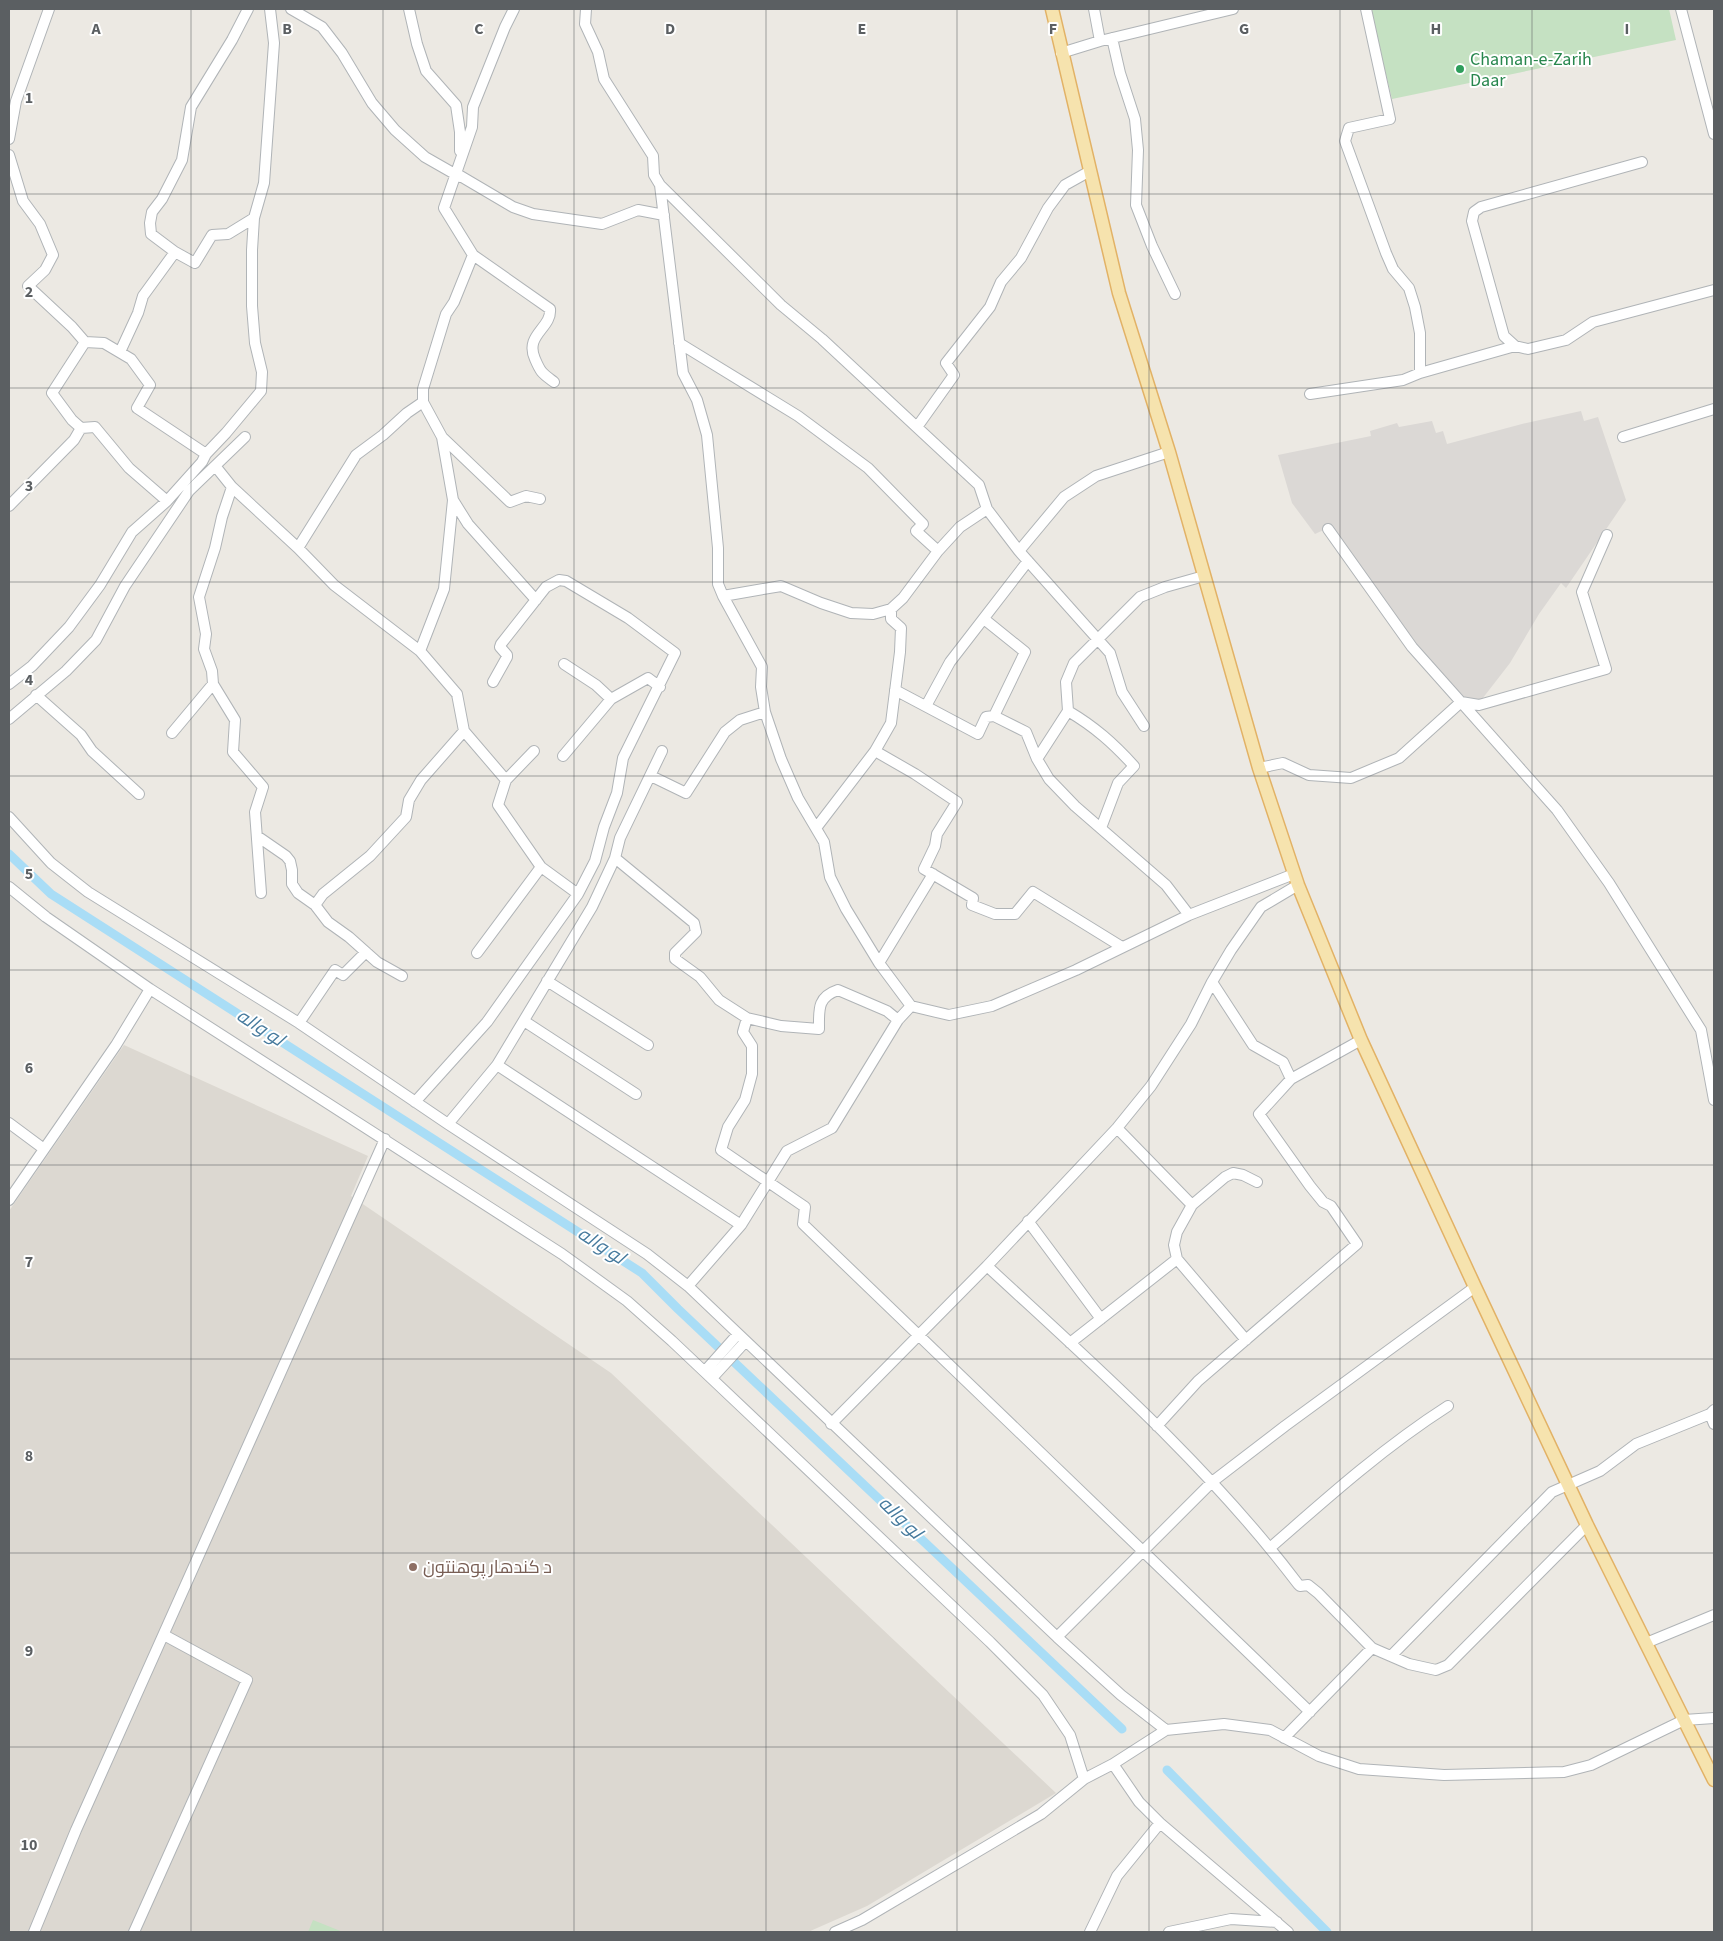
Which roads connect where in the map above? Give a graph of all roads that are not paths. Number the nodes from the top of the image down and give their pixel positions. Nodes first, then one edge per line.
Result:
1 (49, 9) edge
2 (248, 9) edge
3 (270, 9) edge
4 (291, 9) edge
5 (409, 9) edge
6 (514, 9) edge
7 (586, 9) edge
8 (1052, 9) edge
9 (1094, 9) edge
10 (1233, 9) edge
11 (1366, 9) edge
12 (1681, 9) edge
13 (1112, 38) junction
14 (1100, 41) junction
15 (1061, 52) junction
16 (1714, 134) edge
17 (9, 139) edge
18 (9, 155) edge
19 (1642, 162) dead end
20 (1090, 171) junction
21 (11, 172) edge
22 (457, 174) junction
23 (660, 185) junction
24 (664, 215) junction
25 (254, 218) junction
26 (175, 252) junction
27 (473, 255) junction
28 (1714, 290) edge
29 (1175, 294) dead end
30 (85, 342) junction
31 (679, 343) junction
32 (1515, 346) junction
33 (120, 352) junction
34 (1420, 372) junction
35 (554, 382) dead end
36 (1310, 394) dead end
37 (423, 402) junction
38 (1714, 409) edge
39 (917, 427) junction
40 (81, 428) junction
41 (246, 437) dead end
42 (442, 437) junction
43 (1623, 437) dead end
44 (1169, 452) junction
45 (206, 454) junction
46 (216, 467) junction
47 (232, 487) junction
48 (540, 499) dead end
49 (453, 500) junction
50 (166, 501) junction
51 (9, 506) edge
52 (987, 509) junction
53 (1328, 529) dead end
54 (1607, 535) dead end
55 (298, 548) junction
56 (938, 551) junction
57 (1019, 551) junction
58 (1028, 561) junction
59 (1204, 576) junction
60 (723, 596) junction
61 (536, 600) junction
62 (891, 614) junction
63 (984, 619) junction
64 (1098, 638) junction
65 (420, 651) junction
66 (564, 664) dead end
67 (493, 682) dead end
68 (9, 684) edge
69 (212, 684) junction
70 (660, 687) junction
71 (895, 690) junction
72 (36, 695) junction
73 (611, 699) junction
74 (1461, 702) junction
75 (926, 706) junction
76 (1068, 711) junction
77 (765, 712) junction
78 (994, 716) junction
79 (9, 719) edge
80 (1144, 726) dead end
81 (464, 731) junction
82 (172, 733) dead end
83 (534, 751) dead end
84 (662, 751) dead end
85 (875, 751) junction
86 (563, 756) dead end
87 (1037, 759) junction
88 (1259, 768) junction
89 (650, 776) junction
90 (506, 780) junction
91 (139, 794) dead end
92 (9, 817) edge
93 (816, 828) junction
94 (1101, 828) junction
95 (257, 836) junction
96 (615, 858) junction
97 (541, 867) junction
98 (933, 874) junction
99 (1296, 879) junction
100 (9, 887) edge
101 (261, 893) dead end
102 (578, 894) junction
103 (315, 905) junction
104 (1188, 915) junction
105 (1122, 947) junction
106 (366, 952) junction
107 (477, 953) dead end
108 (879, 962) junction
109 (402, 976) dead end
110 (547, 981) junction
111 (1212, 982) junction
112 (150, 989) junction
113 (911, 1006) junction
114 (747, 1018) junction
115 (898, 1020) junction
116 (524, 1021) junction
117 (299, 1023) junction
118 (1361, 1040) junction
119 (648, 1045) dead end
120 (497, 1065) junction
121 (1291, 1079) junction
122 (1713, 1088) edge
123 (636, 1094) dead end
124 (1714, 1100) edge
125 (415, 1102) junction
126 (9, 1123) edge
127 (448, 1124) junction
128 (1116, 1128) junction
129 (385, 1139) junction
130 (44, 1149) junction
131 (767, 1182) junction
132 (1257, 1182) dead end
133 (9, 1200) edge
134 (1192, 1206) junction
135 (1028, 1222) junction
136 (741, 1225) junction
137 (1177, 1259) junction
138 (987, 1266) junction
139 (688, 1286) junction
140 (1475, 1287) junction
141 (1100, 1319) junction
142 (918, 1334) junction
143 (742, 1338) junction
144 (1246, 1340) junction
145 (1070, 1343) junction
146 (708, 1374) junction
147 (1448, 1406) dead end
148 (1712, 1412) edge
149 (831, 1424) junction
150 (1714, 1424) edge
151 (1157, 1426) junction
152 (1212, 1482) junction
153 (1568, 1485) junction
154 (1587, 1525) junction
155 (1270, 1548) junction
156 (1142, 1550) junction
157 (1714, 1615) edge
158 (164, 1634) junction
159 (1057, 1637) junction
160 (1646, 1643) junction
161 (1372, 1648) junction
162 (1391, 1656) junction
163 (1310, 1712) junction
164 (1714, 1718) edge
165 (1684, 1720) junction
166 (1166, 1730) junction
167 (1284, 1738) junction
168 (1113, 1764) junction
169 (1084, 1779) junction
170 (1714, 1780) edge
171 (1160, 1823) junction
172 (1277, 1922) junction
173 (34, 1932) edge
174 (134, 1932) edge
175 (835, 1932) edge
176 (1090, 1932) edge
177 (1168, 1932) edge
178 (1288, 1932) edge

1 - 17 street
2 - 26 street
3 - 25 street
4 - 5 street
6 - 22 street
7 - 23 street
8 - 15 main road
9 - 14 street
10 - 13 street
11 - 34 street
12 - 16 street
13 - 14 street
13 - 29 street
14 - 15 street
15 - 20 main road
18 - 21 street
19 - 32 street
20 - 39 street
20 - 44 main road
21 - 30 street
22 - 24 street
22 - 27 street
23 - 24 street
23 - 39 street
24 - 31 street
25 - 26 street
25 - 45 street
26 - 33 street
27 - 35 street
27 - 37 street
28 - 32 street
30 - 33 street
30 - 40 street
31 - 56 street
31 - 60 street
32 - 34 street
33 - 45 street
34 - 36 street
37 - 42 street
37 - 55 street
38 - 43 street
39 - 52 street
40 - 50 street
40 - 51 street
41 - 46 street
42 - 48 street
42 - 49 street
44 - 57 street
44 - 59 main road
45 - 50 street
46 - 47 street
46 - 72 street
47 - 55 street
47 - 69 street
49 - 61 street
49 - 65 street
50 - 68 street
52 - 56 street
52 - 57 street
53 - 74 street
54 - 74 street
55 - 65 street
56 - 62 street
57 - 58 street
58 - 63 street
58 - 64 street
59 - 64 street
59 - 88 main road
60 - 62 street
60 - 77 street
61 - 67 street
61 - 70 street
62 - 71 street
63 - 75 street
63 - 78 street
64 - 76 street
64 - 80 street
65 - 81 street
66 - 73 street
69 - 82 street
69 - 95 street
70 - 73 street
70 - 102 street
71 - 75 street
71 - 85 street
72 - 79 street
72 - 91 street
73 - 86 street
74 - 88 street
74 - 122 street
75 - 78 street
76 - 87 street
76 - 94 street
77 - 89 street
77 - 93 street
78 - 87 street
81 - 90 street
81 - 103 street
83 - 90 street
84 - 89 street
85 - 93 street
85 - 98 street
87 - 94 street
88 - 99 main road
89 - 96 street
90 - 97 street
92 - 117 street
93 - 108 street
94 - 104 street
95 - 101 street
95 - 103 street
96 - 110 street
96 - 114 street
97 - 102 street
97 - 107 street
98 - 105 street
98 - 108 street
99 - 104 street
99 - 111 street
99 - 118 main road
100 - 112 street
102 - 125 street
103 - 106 street
104 - 105 street
105 - 113 street
106 - 109 street
106 - 117 street
108 - 113 street
110 - 116 street
110 - 119 street
111 - 121 street
111 - 128 street
112 - 129 street
112 - 130 street
113 - 115 street
114 - 115 street
114 - 131 street
115 - 131 street
116 - 120 street
116 - 123 street
117 - 125 street
118 - 121 street
118 - 140 main road
120 - 127 street
120 - 136 street
121 - 144 street
122 - 124 street
125 - 127 street
126 - 130 street
127 - 139 street
128 - 134 street
128 - 135 street
129 - 146 street
129 - 158 street
130 - 133 street
131 - 136 street
131 - 142 street
132 - 134 street
134 - 137 street
135 - 138 street
135 - 141 street
136 - 139 street
137 - 141 street
137 - 144 street
138 - 142 street
138 - 145 street
139 - 143 street
140 - 152 street
140 - 153 main road
141 - 145 street
142 - 149 street
142 - 156 street
143 - 146 street
143 - 149 street
144 - 151 street
145 - 151 street
146 - 169 street
147 - 155 street
148 - 150 street
148 - 153 street
149 - 159 street
151 - 152 street
152 - 155 street
152 - 156 street
153 - 154 main road
153 - 162 street
154 - 160 main road
154 - 162 street
155 - 161 street
156 - 159 street
156 - 163 street
157 - 160 street
158 - 173 street
158 - 174 street
159 - 166 street
160 - 165 main road
161 - 162 street
161 - 163 street
163 - 167 street
164 - 165 street
165 - 167 street
165 - 170 main road
166 - 167 street
166 - 168 street
168 - 169 street
168 - 171 street
169 - 175 street
171 - 172 street
171 - 176 street
172 - 177 street
172 - 178 street

